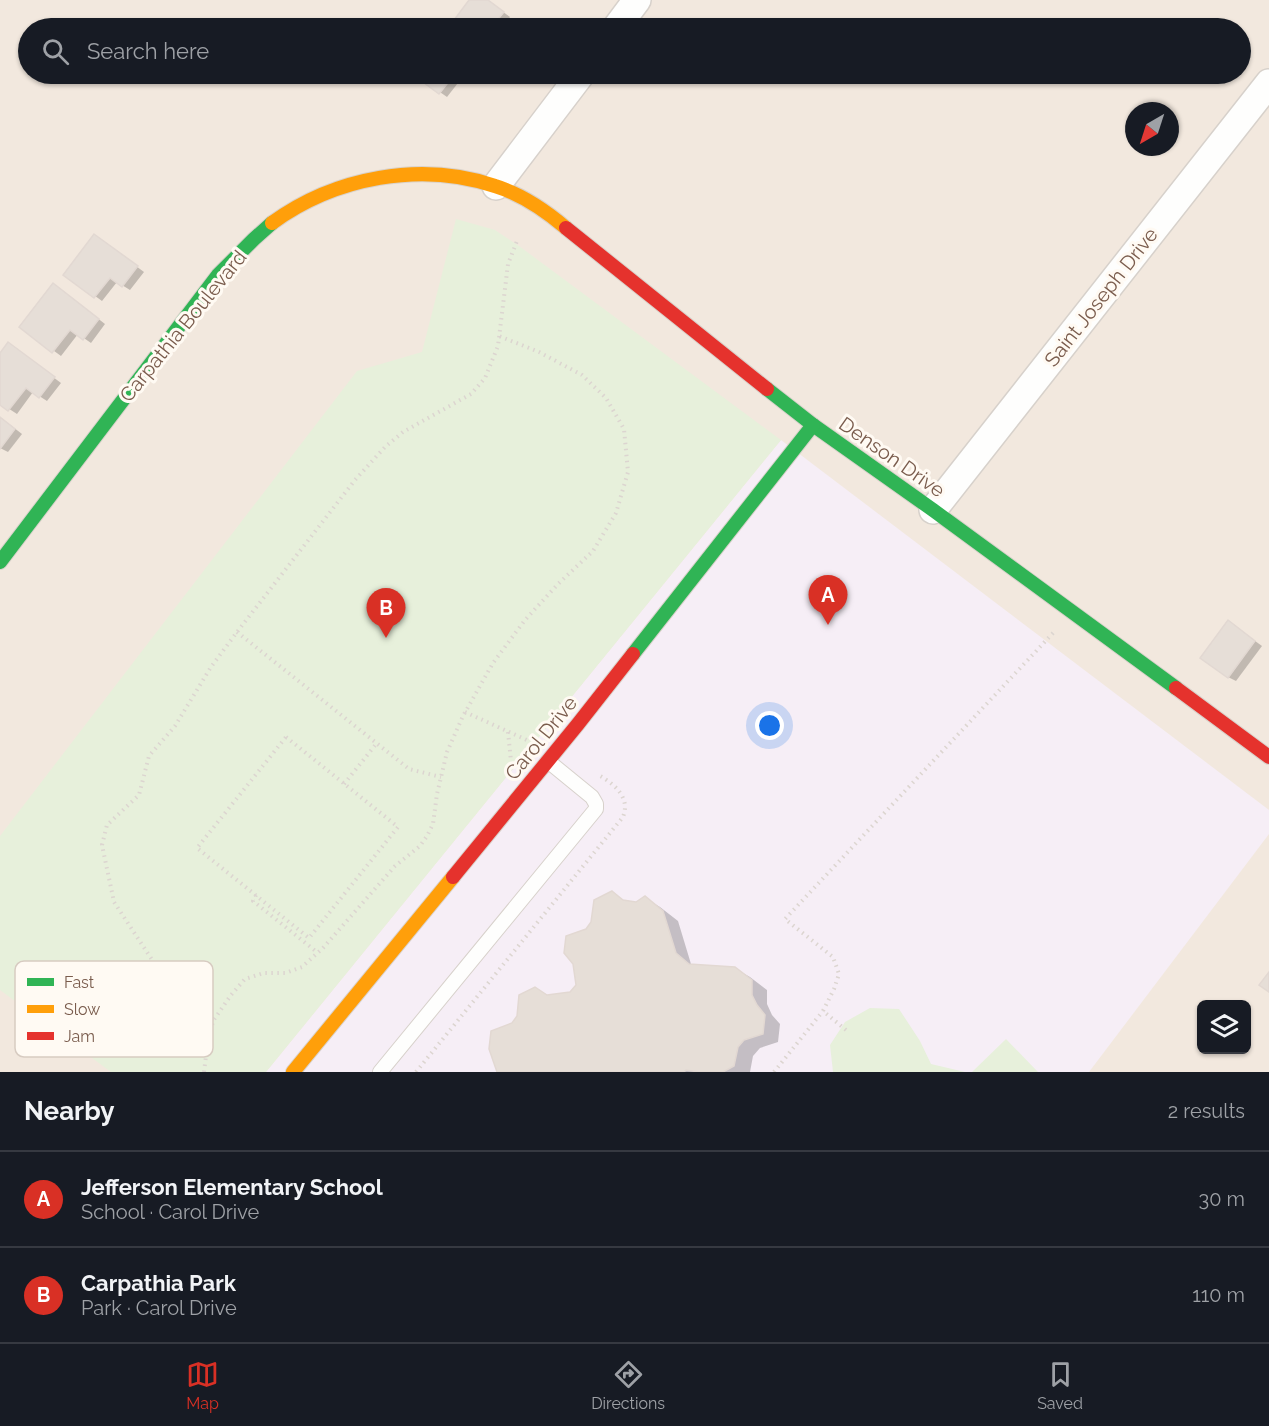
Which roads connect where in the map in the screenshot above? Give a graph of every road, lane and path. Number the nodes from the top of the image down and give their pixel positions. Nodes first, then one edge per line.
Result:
1 (637, 0) edge
2 (624, 18) edge
3 (1269, 83) edge
4 (573, 84) edge
5 (496, 186) junction
6 (517, 241) dead end
7 (500, 336) junction
8 (813, 425) junction
9 (933, 510) junction
10 (0, 562) edge
11 (1074, 614) junction
12 (237, 632) junction
13 (465, 712) junction
14 (376, 743) junction
15 (552, 756) junction
16 (1269, 757) edge
17 (441, 777) junction
18 (344, 784) junction
19 (256, 895) junction
20 (318, 952) junction
21 (153, 961) edge
22 (823, 1011) junction
23 (213, 1021) edge
24 (846, 1030) dead end
25 (206, 1057) edge
26 (204, 1072) edge
27 (293, 1072) edge
28 (380, 1072) edge
29 (774, 1072) edge

1 - 2 street
3 - 9 street, Saint Joseph Drive
4 - 5 street
5 - 8 street, Denson Drive
5 - 10 street, Carpathia Boulevard
6 - 7 path
7 - 12 path
7 - 13 path
8 - 9 street, Denson Drive
8 - 15 street, Carol Drive
9 - 11 street, Denson Drive
11 - 16 street, Denson Drive
11 - 22 path
12 - 14 path
12 - 21 path
13 - 15 path
13 - 17 path
14 - 17 path
14 - 18 path
15 - 27 street, Carol Drive
15 - 28 lane
17 - 20 path
18 - 19 path
18 - 19 path
19 - 20 path
20 - 23 path
22 - 24 path
22 - 29 path
25 - 26 path

